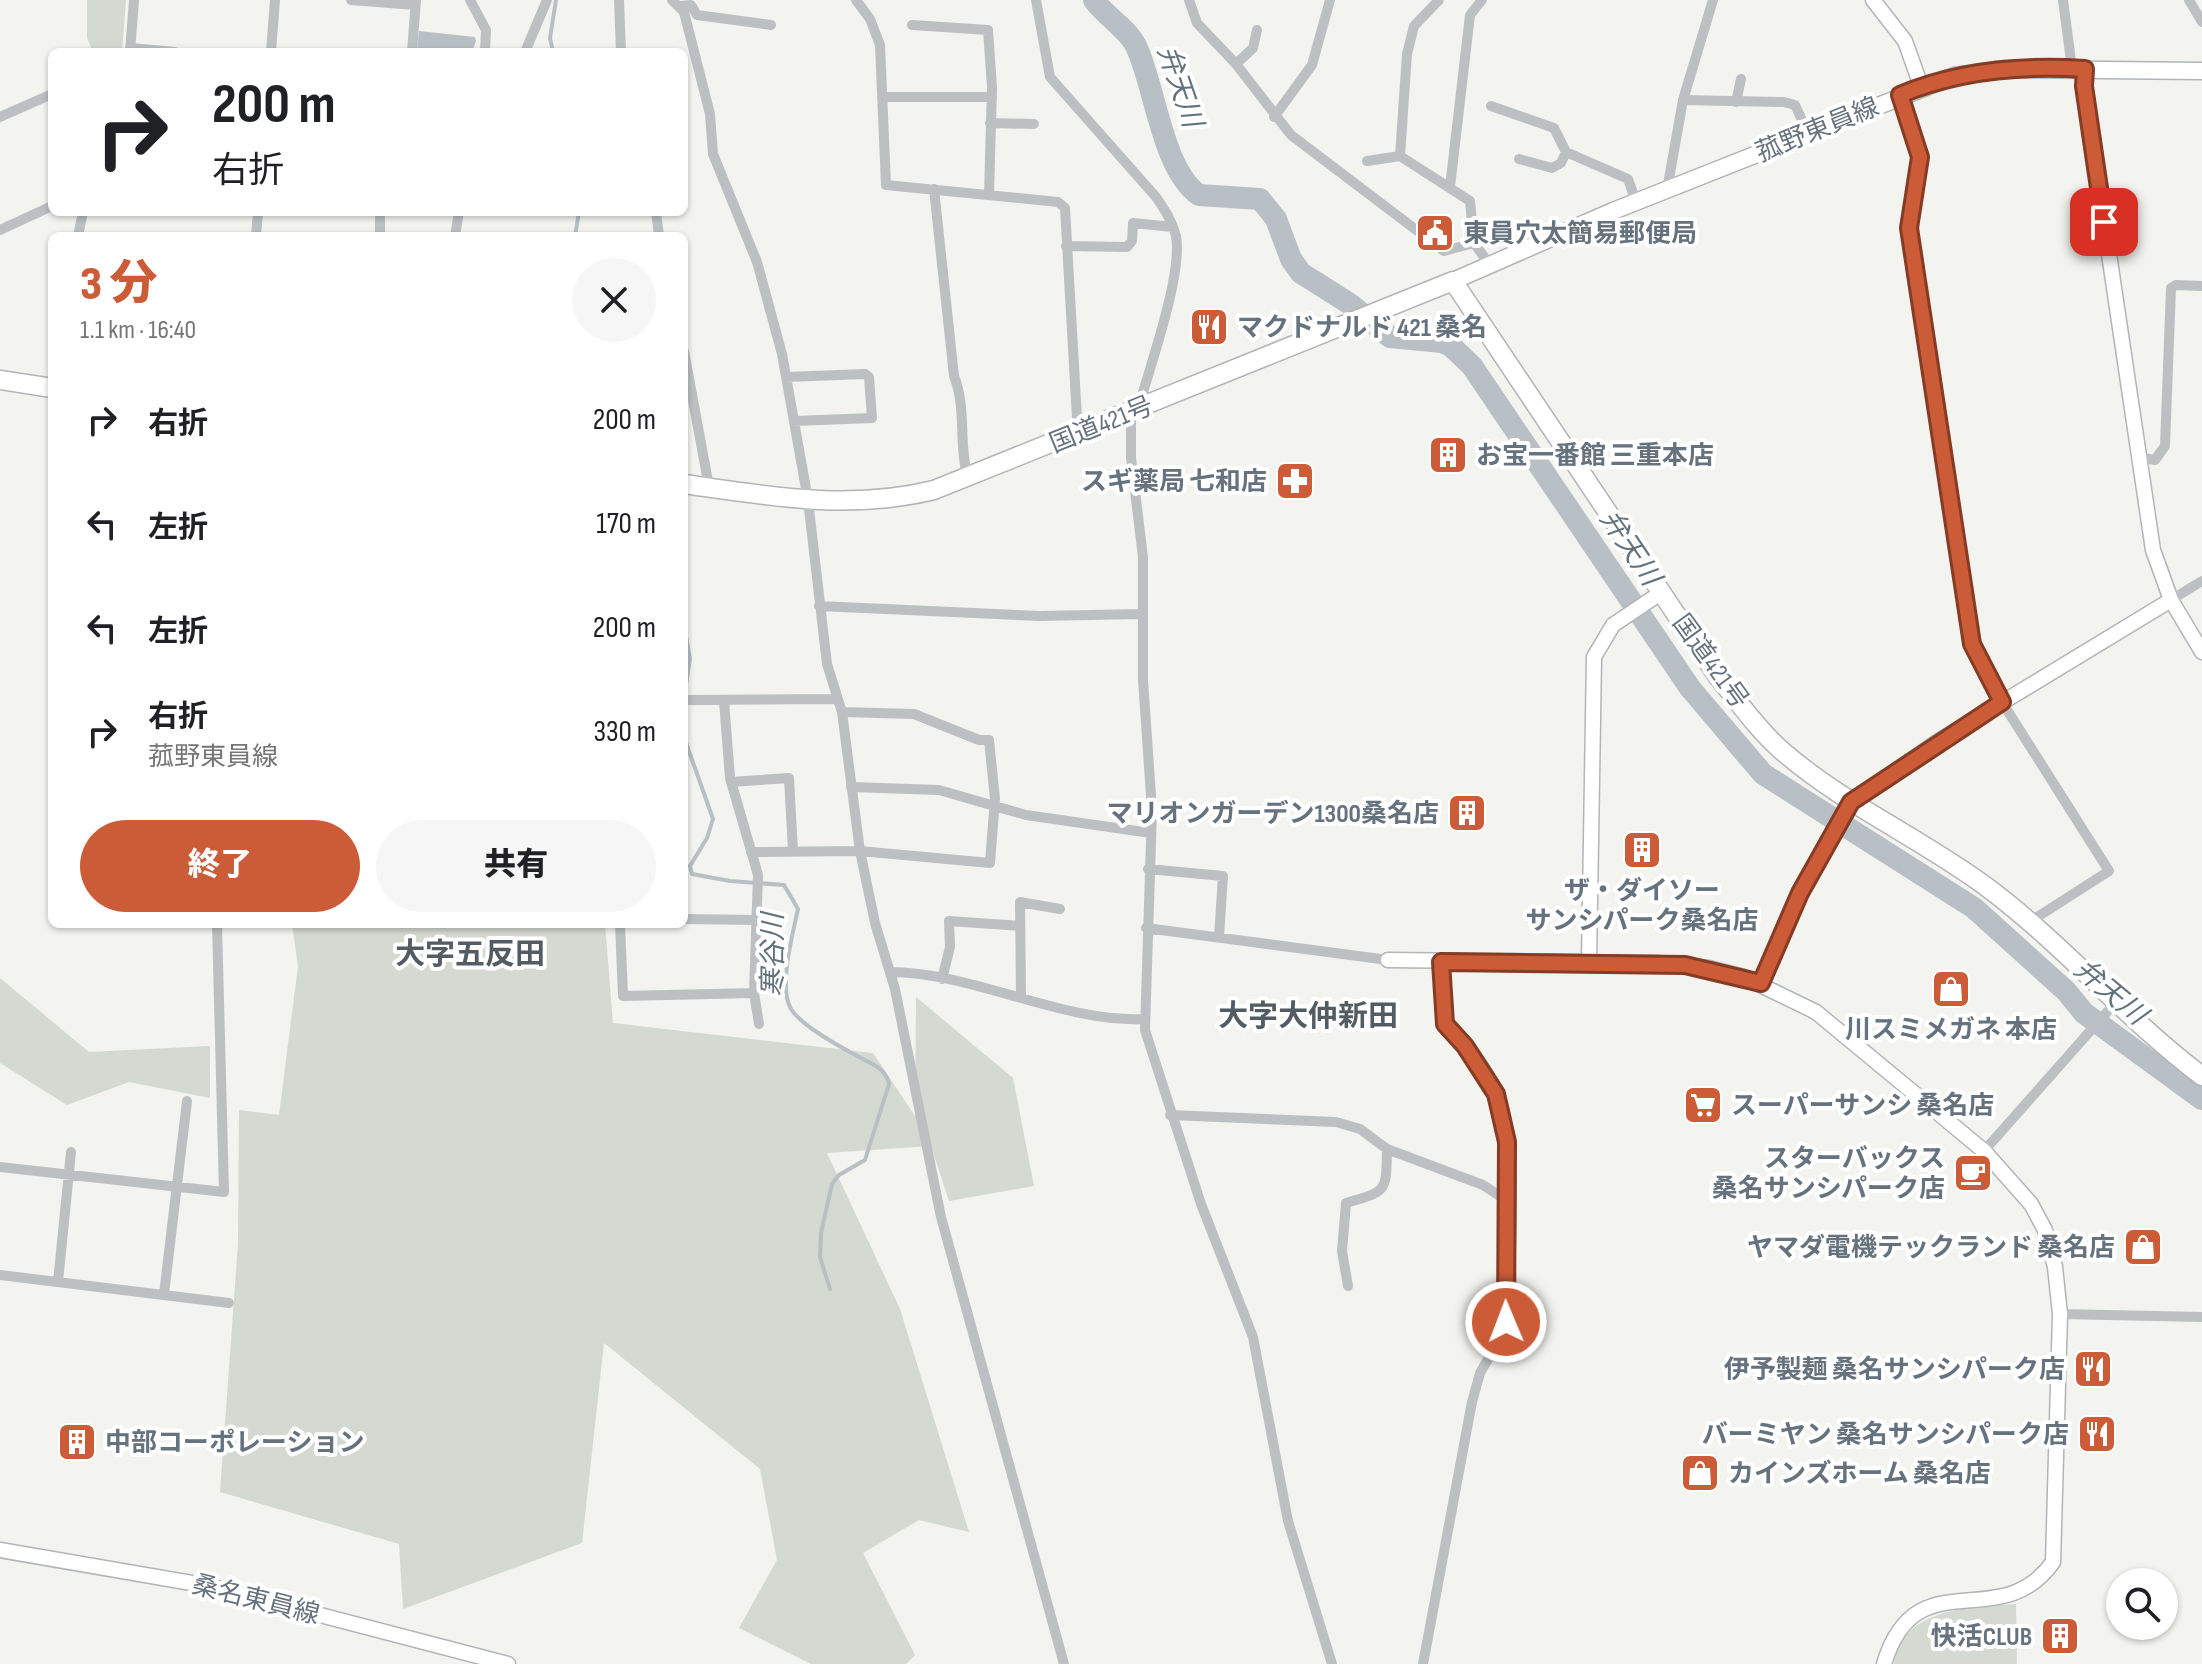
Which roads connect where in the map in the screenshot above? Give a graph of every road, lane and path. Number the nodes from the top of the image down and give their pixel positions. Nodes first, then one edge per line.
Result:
1 (134, 0) edge
2 (275, 0) edge
3 (351, 0) edge
4 (470, 0) edge
5 (547, 0) edge
6 (619, 0) edge
7 (856, 0) edge
8 (1036, 0) edge
9 (1189, 0) edge
10 (1330, 0) edge
11 (1439, 0) edge
12 (1482, 0) edge
13 (1713, 0) edge
14 (1873, 0) edge
15 (2063, 0) edge
16 (2189, 0) edge
17 (416, 2) edge
18 (676, 3) edge
19 (2202, 22) edge
20 (771, 25) dead end
21 (912, 25) dead end
22 (1257, 30) dead end
23 (130, 48) edge
24 (271, 48) edge
25 (412, 48) edge
26 (485, 48) edge
27 (527, 48) edge
28 (621, 48) edge
29 (1236, 64) junction
30 (2079, 68) junction
31 (2202, 71) edge
32 (1741, 79) dead end
33 (1921, 86) junction
34 (1900, 95) junction
35 (48, 96) edge
36 (882, 97) junction
37 (992, 97) junction
38 (1683, 100) junction
39 (1736, 102) junction
40 (1491, 106) dead end
41 (0, 117) edge
42 (1274, 117) junction
43 (990, 123) junction
44 (1034, 124) dead end
45 (1808, 133) junction
46 (1566, 152) junction
47 (1400, 156) junction
48 (1519, 159) dead end
49 (1367, 161) dead end
50 (1450, 187) junction
51 (934, 189) junction
52 (1667, 190) junction
53 (989, 195) junction
54 (1636, 202) junction
55 (48, 208) edge
56 (1173, 227) junction
57 (0, 230) edge
58 (1474, 243) junction
59 (1066, 246) junction
60 (1490, 265) junction
61 (1453, 281) junction
62 (2202, 286) edge
63 (688, 373) edge
64 (786, 377) junction
65 (0, 380) edge
66 (48, 387) edge
67 (1135, 410) junction
68 (794, 421) junction
69 (1082, 432) junction
70 (2137, 457) junction
71 (968, 478) junction
72 (688, 484) edge
73 (709, 487) junction
74 (808, 500) junction
75 (2202, 581) edge
76 (1654, 597) junction
77 (2171, 600) junction
78 (819, 606) junction
79 (1140, 614) junction
80 (2202, 652) edge
81 (837, 699) junction
82 (688, 700) edge
83 (724, 701) junction
84 (2002, 702) junction
85 (842, 712) junction
86 (731, 782) junction
87 (851, 787) junction
88 (994, 806) junction
89 (1849, 807) junction
90 (1151, 833) junction
91 (793, 851) junction
92 (860, 851) junction
93 (751, 852) junction
94 (1148, 869) junction
95 (1060, 909) dead end
96 (688, 919) edge
97 (756, 920) junction
98 (2028, 923) junction
99 (1020, 926) junction
100 (217, 928) edge
101 (620, 928) edge
102 (1146, 928) junction
103 (1219, 937) junction
104 (1388, 960) joint
105 (1441, 962) junction
106 (1589, 962) junction
107 (890, 972) junction
108 (942, 979) junction
109 (1761, 983) junction
110 (754, 993) junction
111 (1021, 997) junction
112 (2111, 1008) junction
113 (1144, 1019) junction
114 (759, 1024) dead end
115 (2202, 1076) edge
116 (187, 1101) dead end
117 (1170, 1115) junction
118 (1387, 1149) junction
119 (1984, 1151) junction
120 (71, 1152) dead end
121 (0, 1167) edge
122 (69, 1175) junction
123 (176, 1186) junction
124 (1506, 1200) junction
125 (0, 1275) edge
126 (58, 1282) junction
127 (1348, 1286) dead end
128 (164, 1294) junction
129 (229, 1303) dead end
130 (2060, 1314) junction
131 (2202, 1317) edge
132 (1501, 1337) joint
133 (0, 1550) edge
134 (508, 1664) edge
135 (1064, 1664) edge
136 (1332, 1664) edge
137 (1423, 1664) edge
138 (1884, 1664) edge

1 - 23 street
2 - 24 street
3 - 17 street
4 - 26 street
5 - 27 street
6 - 28 street
7 - 36 street
8 - 56 street
9 - 29 street
10 - 42 street
11 - 47 street
12 - 50 street
13 - 38 street
14 - 33 street
15 - 30 street
16 - 19 street
17 - 25 street
18 - 20 street
18 - 64 street
21 - 37 street
22 - 29 street
29 - 42 street
30 - 31 main road, 菰野東員線
30 - 33 main road, 菰野東員線
30 - 70 street
32 - 39 street
33 - 34 main road, 菰野東員線
34 - 45 main road, 菰野東員線
34 - 84 street
35 - 41 street
36 - 37 street
36 - 51 street
37 - 43 street
38 - 39 street
38 - 52 street
39 - 45 street
40 - 46 street
42 - 58 street
43 - 44 street
43 - 53 street
45 - 52 main road, 菰野東員線
46 - 48 street
46 - 54 street
47 - 49 street
47 - 50 street
50 - 58 street
51 - 53 street
51 - 71 street
52 - 54 main road, 菰野東員線
53 - 59 street
54 - 60 main road, 菰野東員線
55 - 57 street
56 - 59 street
56 - 67 street
58 - 60 street
59 - 69 street
60 - 61 main road, 菰野東員線
61 - 67 highway, 国道421号
61 - 76 highway, 国道421号
62 - 70 street
63 - 73 street
64 - 68 street
64 - 68 street
65 - 66 highway
67 - 69 highway, 国道421号
67 - 79 street
68 - 74 street
69 - 71 highway, 国道421号
70 - 77 street
71 - 74 highway, 国道421号
72 - 73 highway, 国道421号
73 - 74 highway, 国道421号
74 - 78 street
75 - 77 street
76 - 89 highway, 国道421号
76 - 106 street
77 - 80 street
77 - 84 street
78 - 79 street
78 - 81 street
79 - 90 street
81 - 83 street
81 - 85 street
82 - 83 street
83 - 86 street
84 - 89 street
84 - 98 street
85 - 87 street
85 - 88 street
86 - 91 street
86 - 93 street
87 - 88 street
87 - 92 street
88 - 90 street
88 - 92 street
89 - 98 highway, 国道421号
89 - 109 street
90 - 94 street
91 - 92 street
91 - 93 street
92 - 107 street
93 - 97 street
94 - 102 street
94 - 103 street
95 - 99 street
96 - 97 street
97 - 110 street
98 - 112 highway, 国道421号
99 - 108 street
99 - 111 street
100 - 123 street
101 - 110 street
102 - 103 street
102 - 113 street
103 - 104 street
104 - 105 street
105 - 106 street
105 - 124 street
106 - 109 street
107 - 108 street
107 - 135 street
108 - 111 street
109 - 119 street
110 - 114 street
111 - 113 street
112 - 115 highway, 国道421号
112 - 119 street
113 - 117 street
116 - 123 street
117 - 118 street
117 - 136 street
118 - 124 street
118 - 127 street
119 - 130 street
120 - 122 street
121 - 122 street
122 - 123 street
122 - 126 street
123 - 128 street
124 - 132 street
125 - 126 street
126 - 128 street
128 - 129 street
130 - 131 street
130 - 138 street
132 - 137 street
133 - 134 street, 桑名東員線

